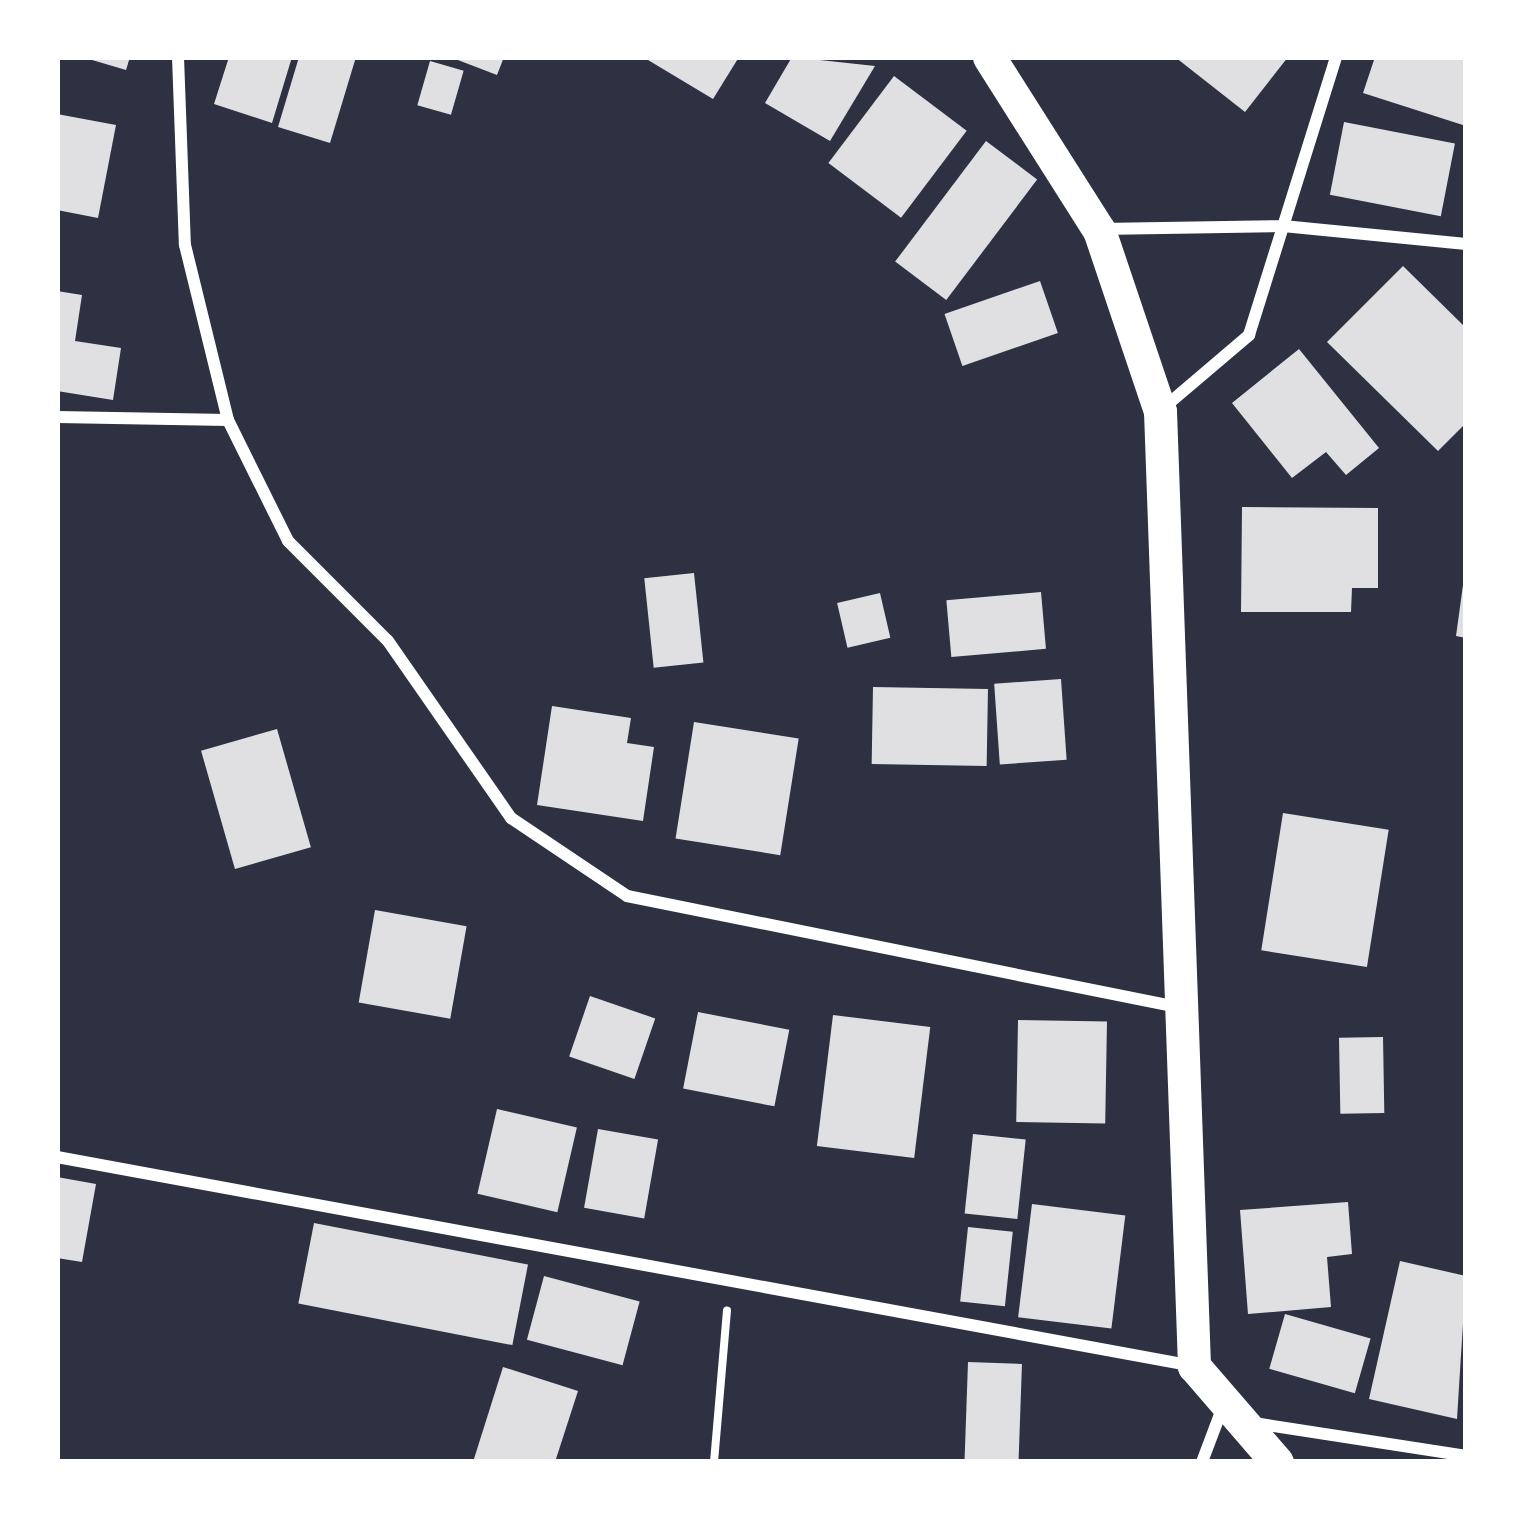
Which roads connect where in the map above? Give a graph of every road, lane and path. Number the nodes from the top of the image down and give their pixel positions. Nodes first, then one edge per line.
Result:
1 (178, 57) edge
2 (989, 57) edge
3 (1336, 57) edge
4 (1283, 226) junction
5 (1099, 230) junction
6 (1466, 244) edge
7 (1160, 411) junction
8 (57, 416) edge
9 (228, 420) junction
10 (1190, 1010) junction
11 (57, 1157) edge
12 (729, 1280) junction
13 (1194, 1366) junction
14 (1233, 1412) junction
15 (1466, 1456) edge
16 (715, 1462) edge
17 (1202, 1462) edge
18 (1277, 1462) edge

1 - 9 street
2 - 5 highway
3 - 4 street
4 - 5 street
4 - 6 street
4 - 7 street
5 - 7 highway
7 - 10 highway
8 - 9 street
9 - 10 street
10 - 13 highway
11 - 12 street
12 - 13 street
12 - 16 path
13 - 14 highway
14 - 15 street
14 - 17 street
14 - 18 highway

